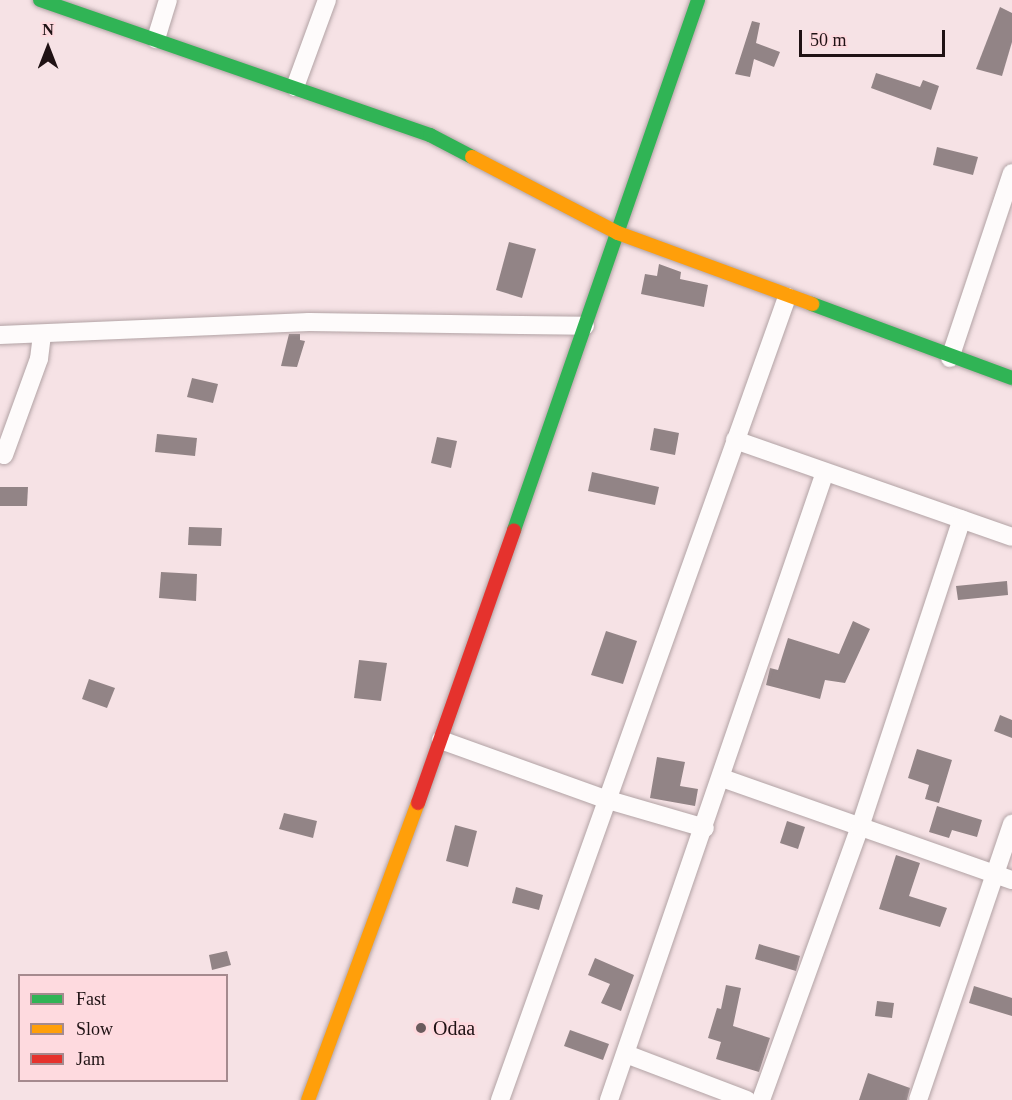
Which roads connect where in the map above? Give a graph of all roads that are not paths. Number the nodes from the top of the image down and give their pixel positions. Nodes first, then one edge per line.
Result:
1 (40, 0) edge
2 (168, 0) edge
3 (327, 0) edge
4 (698, 0) edge
5 (156, 39) junction
6 (295, 87) junction
7 (1012, 176) edge
8 (618, 234) junction
9 (787, 297) junction
10 (585, 326) junction
11 (42, 334) junction
12 (0, 335) edge
13 (950, 358) junction
14 (1012, 378) edge
15 (735, 440) junction
16 (4, 455) dead end
17 (825, 472) junction
18 (962, 519) junction
19 (1012, 537) edge
20 (441, 740) junction
21 (722, 778) junction
22 (605, 799) junction
23 (1012, 824) edge
24 (860, 827) junction
25 (705, 828) junction
26 (994, 874) junction
27 (1012, 880) edge
28 (626, 1054) junction
29 (308, 1100) edge
30 (500, 1100) edge
31 (609, 1100) edge
32 (747, 1100) edge
33 (761, 1100) edge
34 (918, 1100) edge

1 - 5 main road
2 - 5 street
3 - 6 street
4 - 8 main road
5 - 6 main road
6 - 8 main road
7 - 13 street
8 - 9 main road
8 - 10 main road
9 - 13 main road
9 - 15 street
10 - 11 street
10 - 20 main road
11 - 12 street
11 - 16 street
13 - 14 main road
15 - 17 street
15 - 22 street
17 - 18 street
17 - 21 street
18 - 19 street
18 - 24 street
20 - 22 street
20 - 29 main road
21 - 24 street
21 - 25 street
22 - 25 street
22 - 30 street
23 - 26 street
24 - 26 street
24 - 33 street
25 - 28 street
26 - 27 street
26 - 34 street
28 - 31 street
28 - 32 street

